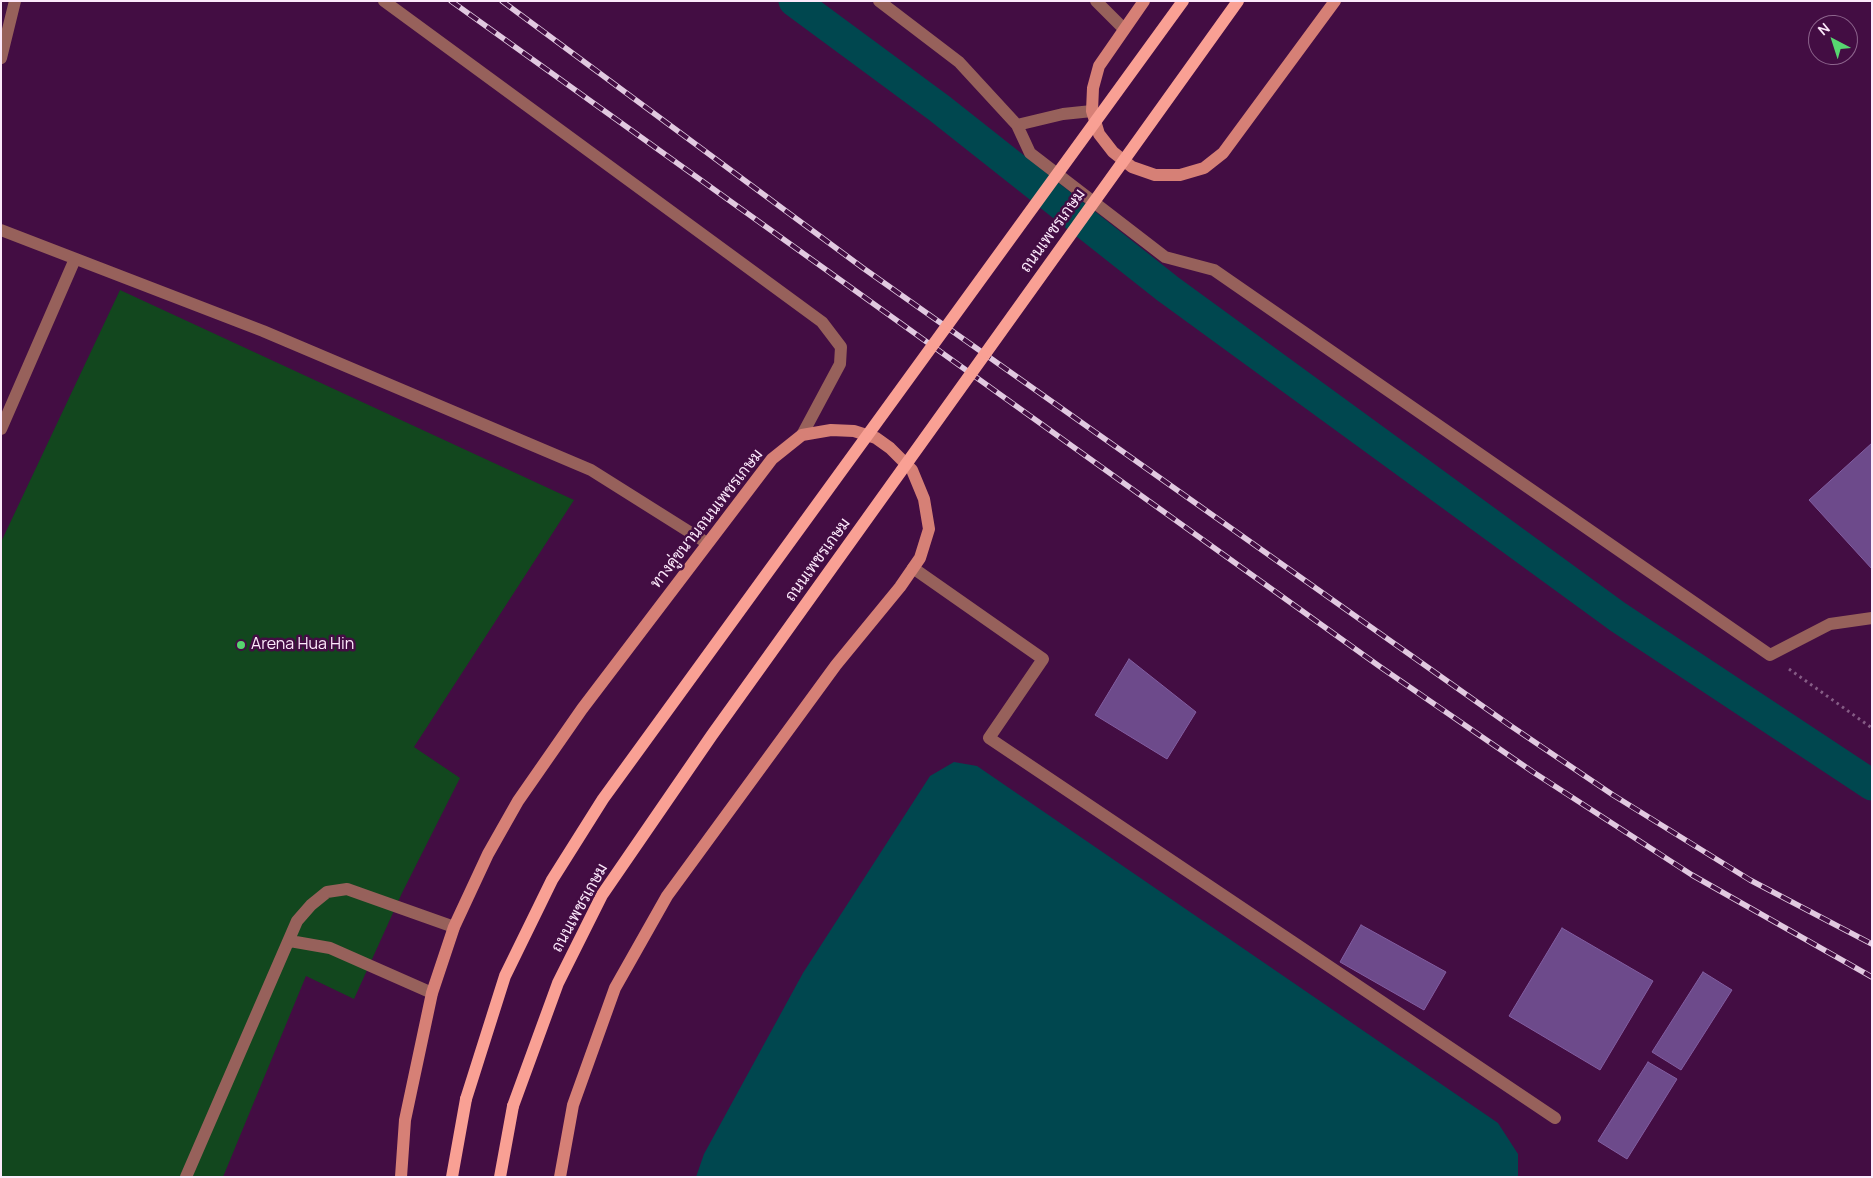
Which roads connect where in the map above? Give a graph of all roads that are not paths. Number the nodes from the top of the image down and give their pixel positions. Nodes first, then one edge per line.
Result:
1 (15, 1) edge
2 (384, 1) edge
3 (880, 1) edge
4 (1096, 1) edge
5 (1144, 1) edge
6 (1183, 1) edge
7 (1238, 1) edge
8 (1335, 1) edge
9 (6, 13) edge
10 (1124, 29) junction
11 (1, 58) edge
12 (1092, 111) junction
13 (1017, 124) junction
14 (1, 230) edge
15 (75, 259) junction
16 (1, 430) edge
17 (802, 436) junction
18 (707, 544) junction
19 (913, 568) junction
20 (1872, 618) edge
21 (454, 927) junction
22 (290, 941) junction
23 (432, 993) junction
24 (1556, 1118) dead end
25 (186, 1177) edge
26 (401, 1177) edge
27 (452, 1177) edge
28 (500, 1177) edge
29 (560, 1177) edge

1 - 9 street
2 - 17 street
3 - 13 street
4 - 10 street
5 - 10 main road
6 - 27 main road, ถนนเพชรเกษม, bridge
7 - 28 main road, ถนนเพชรเกษม, bridge
8 - 12 main road
9 - 11 street
10 - 12 main road
12 - 13 street
13 - 20 street
14 - 15 street
15 - 16 street
15 - 18 street
17 - 18 main road, ทางคู่ขนานถนนเพชรเกษม
17 - 19 main road, ทางคู่ขนานถนนเพชรเกษม
18 - 21 main road, ทางคู่ขนานถนนเพชรเกษม
19 - 24 street
19 - 29 main road, ทางคู่ขนานถนนเพชรเกษม
21 - 22 street
21 - 23 main road, ทางคู่ขนานถนนเพชรเกษม
22 - 23 street
22 - 25 street
23 - 26 main road, ทางคู่ขนานถนนเพชรเกษม

